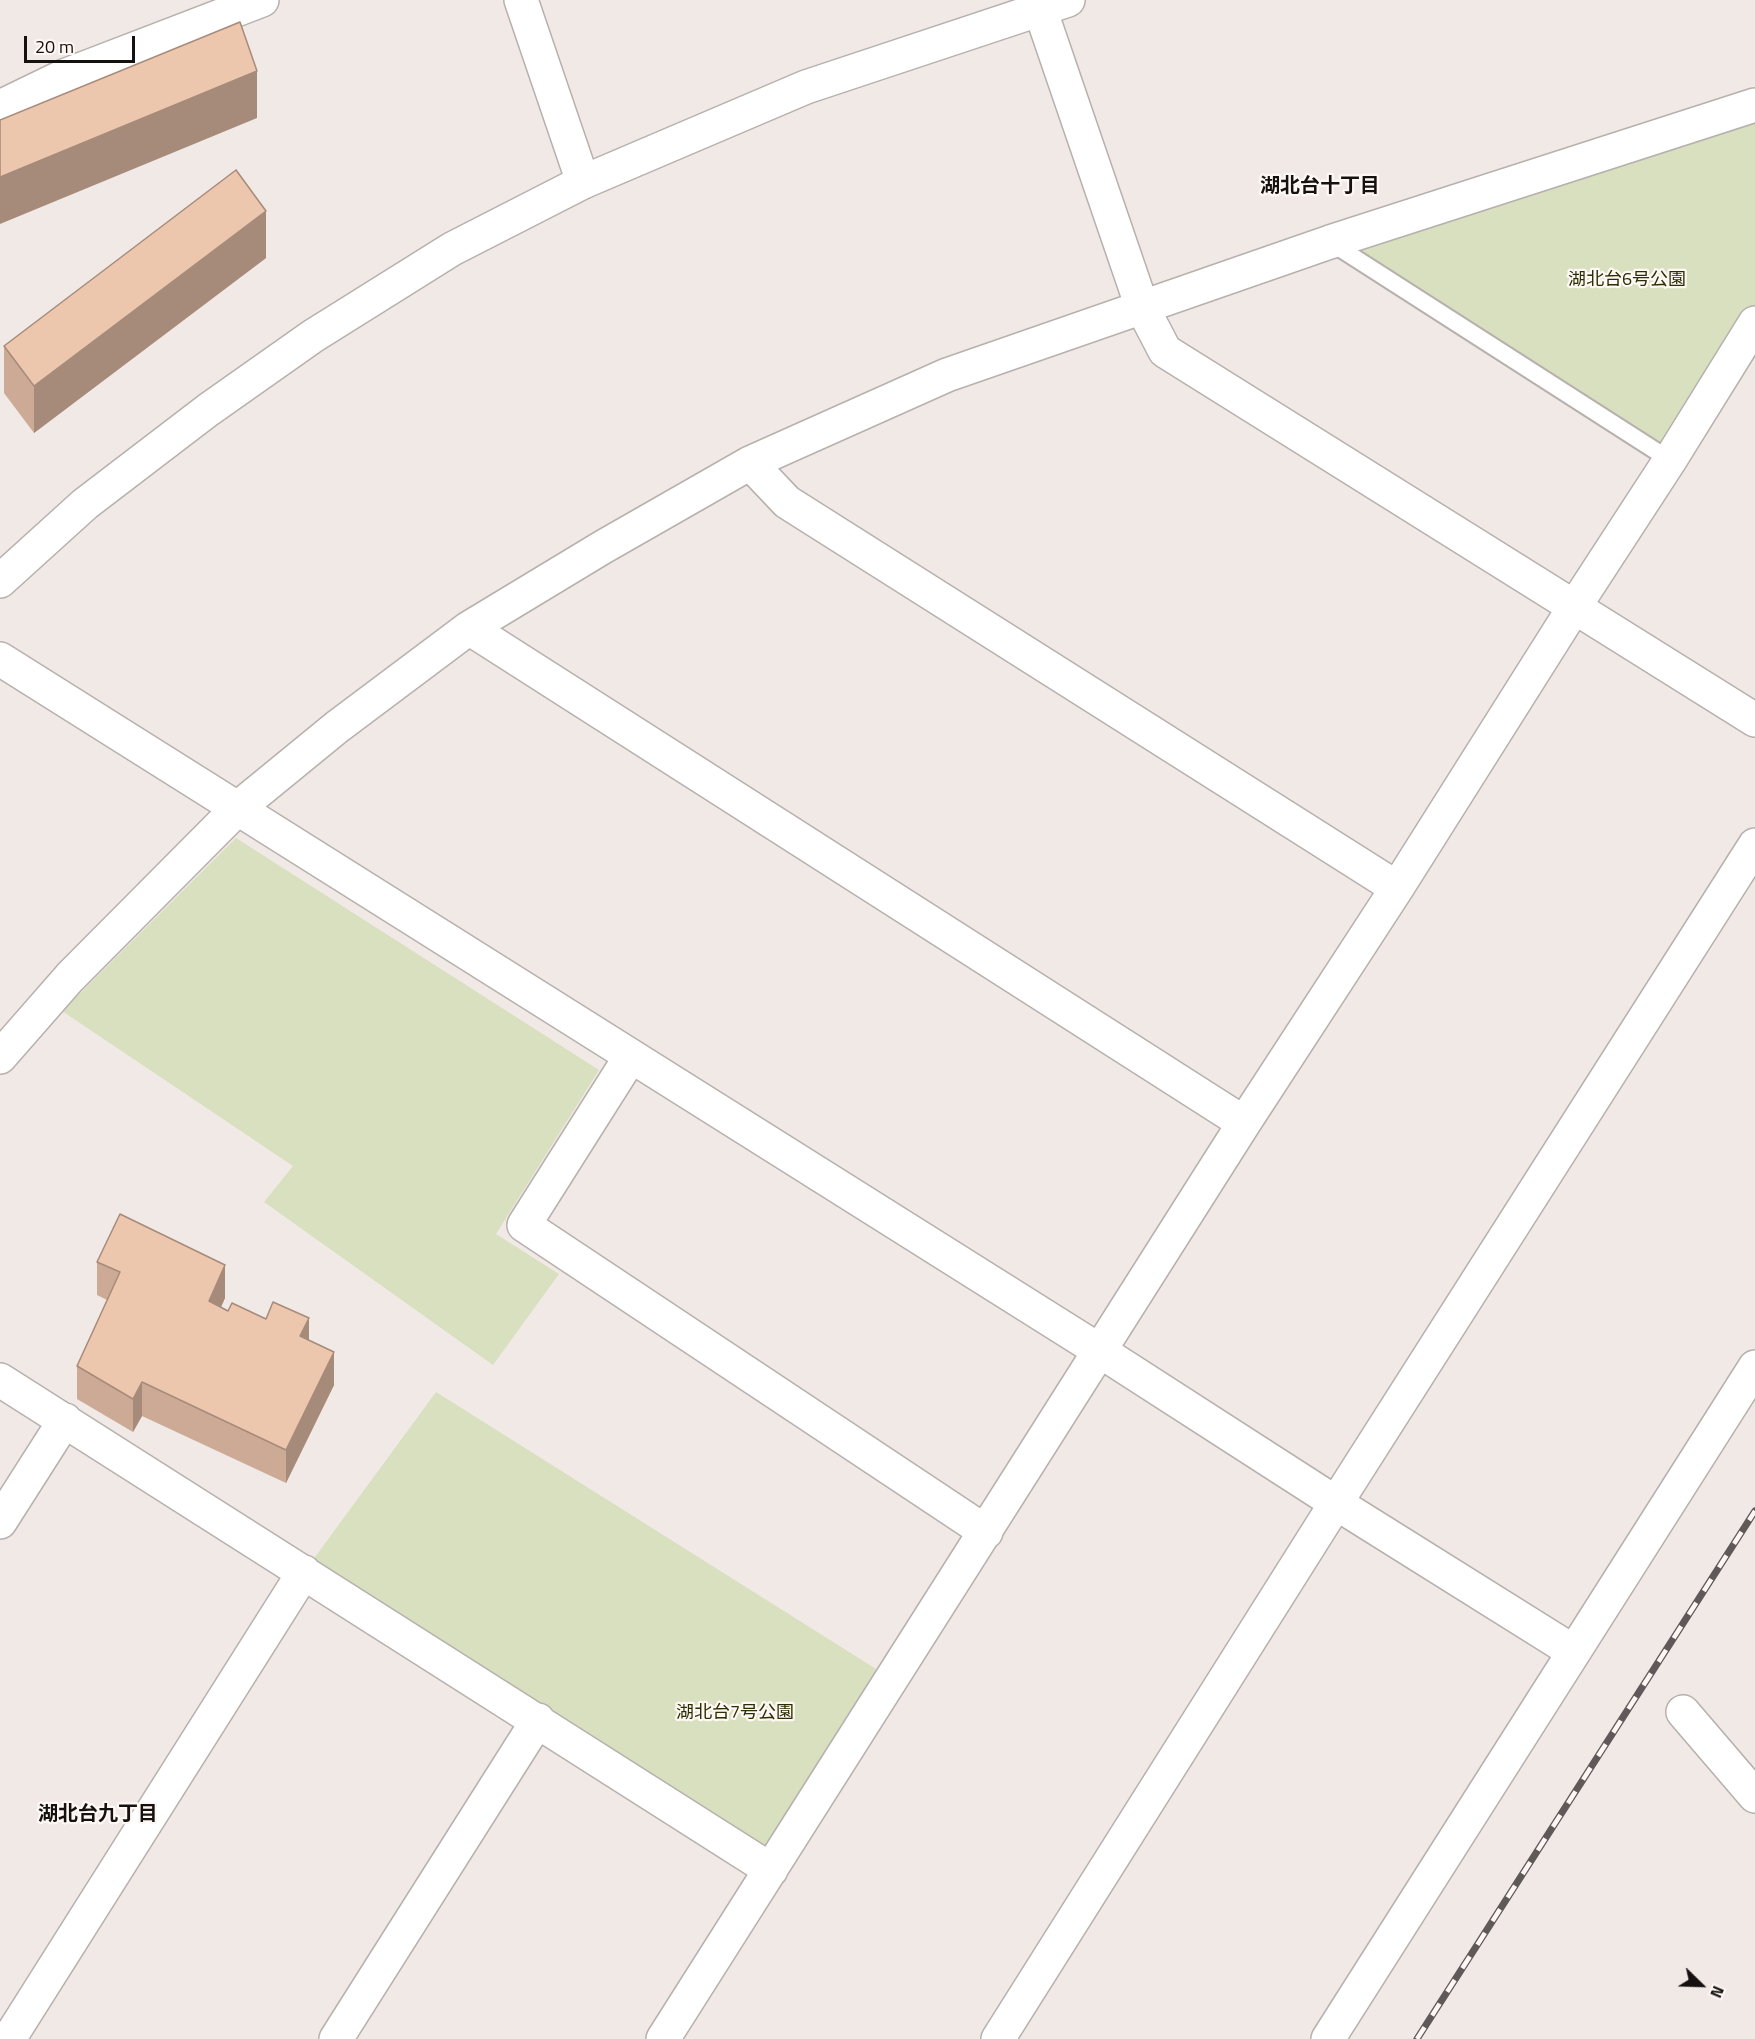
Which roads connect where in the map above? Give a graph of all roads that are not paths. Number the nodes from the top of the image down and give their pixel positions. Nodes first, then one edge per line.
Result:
1 (262, 0) edge
2 (521, 0) edge
3 (1054, 5) edge
4 (1755, 105) edge
5 (0, 107) edge
6 (583, 182) junction
7 (1330, 242) junction
8 (1143, 307) junction
9 (1755, 323) edge
10 (1670, 460) junction
11 (750, 463) junction
12 (0, 581) edge
13 (1575, 606) junction
14 (469, 628) junction
15 (0, 659) edge
16 (1755, 720) edge
17 (238, 808) junction
18 (1755, 845) edge
19 (1397, 888) junction
20 (631, 1056) junction
21 (0, 1057) edge
22 (1244, 1123) junction
23 (1100, 1352) junction
24 (1755, 1367) edge
25 (0, 1380) edge
26 (64, 1420) junction
27 (1336, 1503) junction
28 (0, 1522) edge
29 (986, 1532) junction
30 (303, 1572) junction
31 (1574, 1652) junction
32 (1683, 1712) dead end
33 (538, 1720) junction
34 (1755, 1796) edge
35 (771, 1870) junction
36 (9, 2039) edge
37 (336, 2039) edge
38 (663, 2039) edge
39 (998, 2039) edge
40 (1328, 2039) edge

1 - 5 street
2 - 6 street
3 - 6 street
3 - 8 street
4 - 7 street
6 - 12 street
7 - 8 street
7 - 10 lane
8 - 11 street
8 - 13 street
9 - 10 street
10 - 13 street
11 - 14 street
11 - 19 street
13 - 16 street
13 - 19 street
14 - 17 street
14 - 22 street
15 - 17 street
17 - 20 street
17 - 21 street
18 - 27 street
19 - 22 street
20 - 23 street
20 - 29 street
22 - 23 street
23 - 27 street
23 - 29 street
24 - 31 street
25 - 26 street
26 - 28 street
26 - 30 street
27 - 31 street
27 - 39 street
29 - 35 street
30 - 33 street
30 - 36 street
31 - 40 street
32 - 34 street
33 - 35 street
33 - 37 street
35 - 38 street

